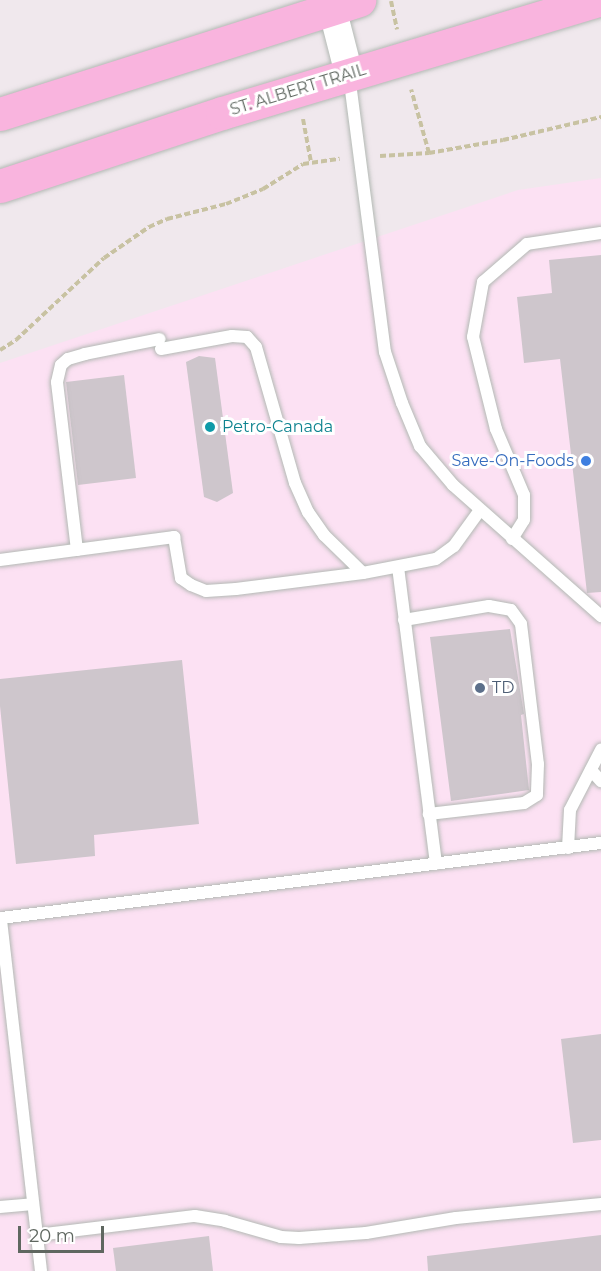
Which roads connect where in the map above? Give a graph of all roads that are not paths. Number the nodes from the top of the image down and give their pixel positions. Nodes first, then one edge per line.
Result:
1 (598, 0) edge
2 (341, 3) edge
3 (349, 74) junction
4 (0, 114) edge
5 (0, 186) edge
6 (601, 232) edge
7 (480, 510) junction
8 (512, 539) junction
9 (77, 550) junction
10 (0, 560) edge
11 (398, 567) junction
12 (363, 573) junction
13 (599, 612) edge
14 (404, 620) junction
15 (601, 750) edge
16 (591, 770) junction
17 (601, 781) edge
18 (429, 814) junction
19 (601, 843) edge
20 (568, 848) junction
21 (436, 864) junction
22 (0, 912) edge
23 (1, 918) edge
24 (33, 1204) junction
25 (601, 1204) edge
26 (0, 1207) edge
27 (37, 1234) junction
28 (41, 1271) edge

1 - 3 main road, ST. ALBERT TRAIL
2 - 3 street
2 - 4 main road
3 - 5 main road, ST. ALBERT TRAIL
3 - 7 lane
6 - 8 lane
7 - 8 lane
7 - 11 lane
8 - 13 lane
9 - 10 lane
9 - 12 lane
9 - 12 lane
11 - 12 lane
11 - 14 lane
14 - 18 lane
14 - 18 lane
15 - 16 lane
16 - 17 lane
16 - 20 lane
18 - 21 lane
19 - 20 lane
20 - 21 lane
21 - 23 lane
22 - 23 lane
23 - 24 lane
24 - 26 lane
24 - 27 lane
25 - 27 lane
27 - 28 lane

